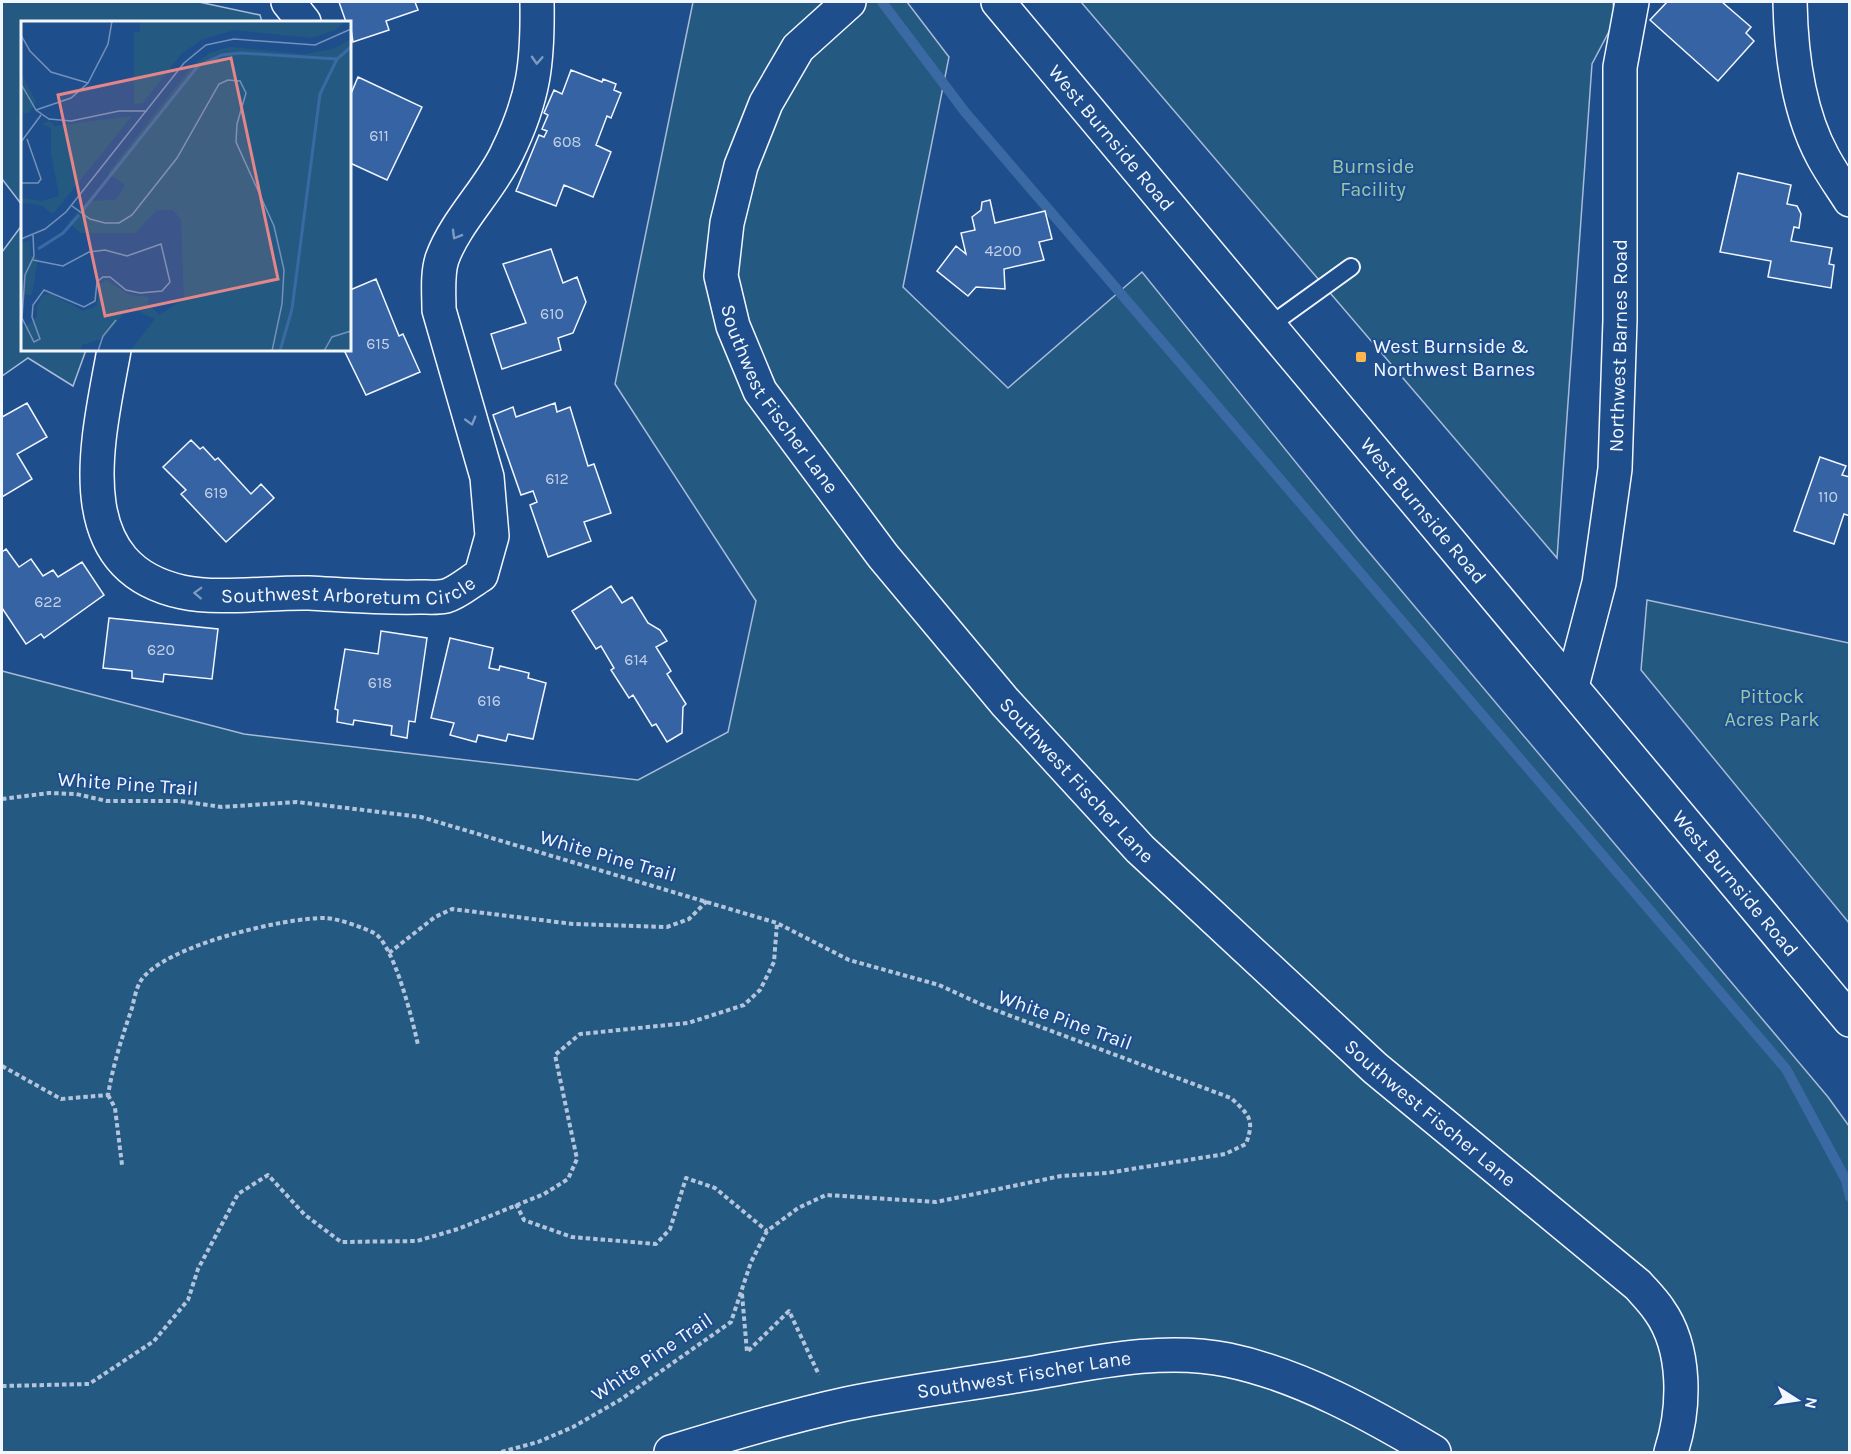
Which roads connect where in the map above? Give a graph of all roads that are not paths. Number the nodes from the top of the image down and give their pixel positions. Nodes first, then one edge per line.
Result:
1 (288, 2) edge
2 (537, 2) edge
3 (849, 2) edge
4 (998, 2) edge
5 (1632, 2) edge
6 (1790, 2) edge
7 (303, 21) edge
8 (1850, 200) edge
9 (1351, 267) dead end
10 (1269, 326) junction
11 (114, 351) edge
12 (1572, 686) junction
13 (1850, 1020) edge
14 (671, 1452) edge
15 (1434, 1452) edge
16 (1671, 1452) edge

1 - 7 street
2 -> 11 street, Southwest Arboretum Circle
3 - 16 street, Southwest Fischer Lane
4 - 10 street, West Burnside Road
5 - 12 street, Northwest Barnes Road
6 - 8 street
9 - 10 lane
10 - 12 street, West Burnside Road
12 - 13 street, West Burnside Road
14 - 15 street, Southwest Fischer Lane

